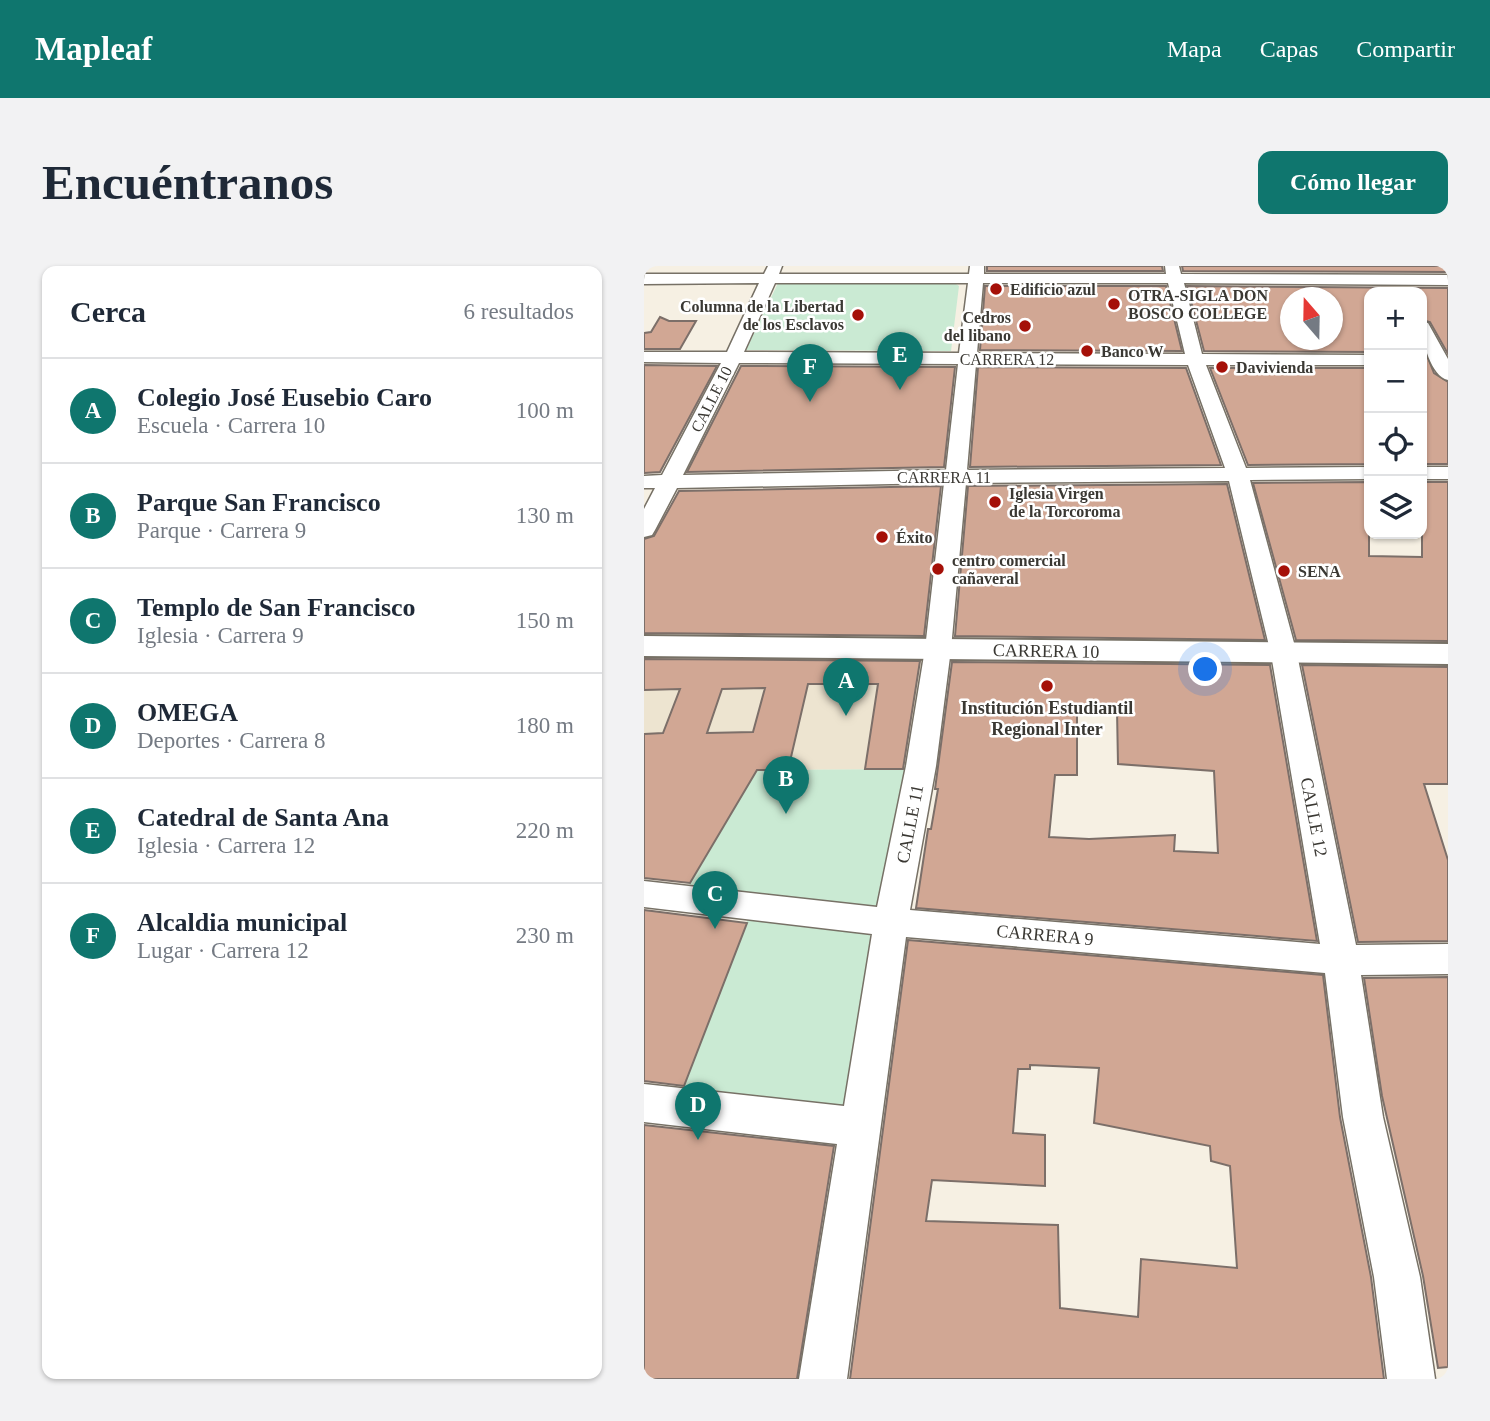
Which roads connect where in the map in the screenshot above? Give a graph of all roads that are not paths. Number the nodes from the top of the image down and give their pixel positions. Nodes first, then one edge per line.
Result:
1 (1389, 266) edge
2 (977, 272) edge
3 (1173, 272) edge
4 (773, 273) edge
5 (644, 279) edge
6 (1448, 280) edge
7 (1401, 286) edge
8 (1427, 338) edge
9 (644, 357) edge
10 (733, 357) junction
11 (966, 359) junction
12 (1364, 359) edge
13 (1436, 359) edge
14 (1195, 360) junction
15 (1448, 375) edge
16 (1448, 472) edge
17 (1364, 473) edge
18 (1427, 473) edge
19 (1238, 474) junction
20 (957, 477) junction
21 (669, 481) junction
22 (644, 482) edge
23 (644, 530) edge
24 (644, 646) edge
25 (938, 649) junction
26 (1284, 654) junction
27 (1448, 654) edge
28 (644, 894) edge
29 (891, 922) junction
30 (1448, 959) edge
31 (1341, 960) junction
32 (644, 1103) edge
33 (860, 1127) junction
34 (823, 1379) edge
35 (1411, 1379) edge

1 - 7 street
2 - 3 street
2 - 4 street
2 - 11 street, CALLE 11
3 - 7 street
3 - 14 street, CALLE 12
4 - 5 street
4 - 10 street, CALLE 10
6 - 7 street
8 - 13 street
9 - 10 street, CARRERA 12
10 - 11 street, CARRERA 12
10 - 21 street, CALLE 10
11 - 14 street, CARRERA 12
11 - 20 street, CALLE 11
12 - 14 street, CARRERA 12
13 - 15 street
14 - 19 street, CALLE 12
16 - 18 street
17 - 19 street, CARRERA 11
19 - 20 street, CARRERA 11
19 - 26 street, CALLE 12
20 - 21 street, CARRERA 11
20 - 25 street, CALLE 11
21 - 22 street, CARRERA 11
21 - 23 street, CALLE 10
24 - 25 street, CARRERA 10
25 - 26 street, CARRERA 10
25 - 29 street, CALLE 11
26 - 27 street, CARRERA 10
26 - 31 street, CALLE 12
28 - 29 street, CARRERA 9
29 - 31 street, CARRERA 9
29 - 33 street, CALLE 11
30 - 31 street, CARRERA 9
31 - 35 street, CALLE 12
32 - 33 street
33 - 34 street, CALLE 11

